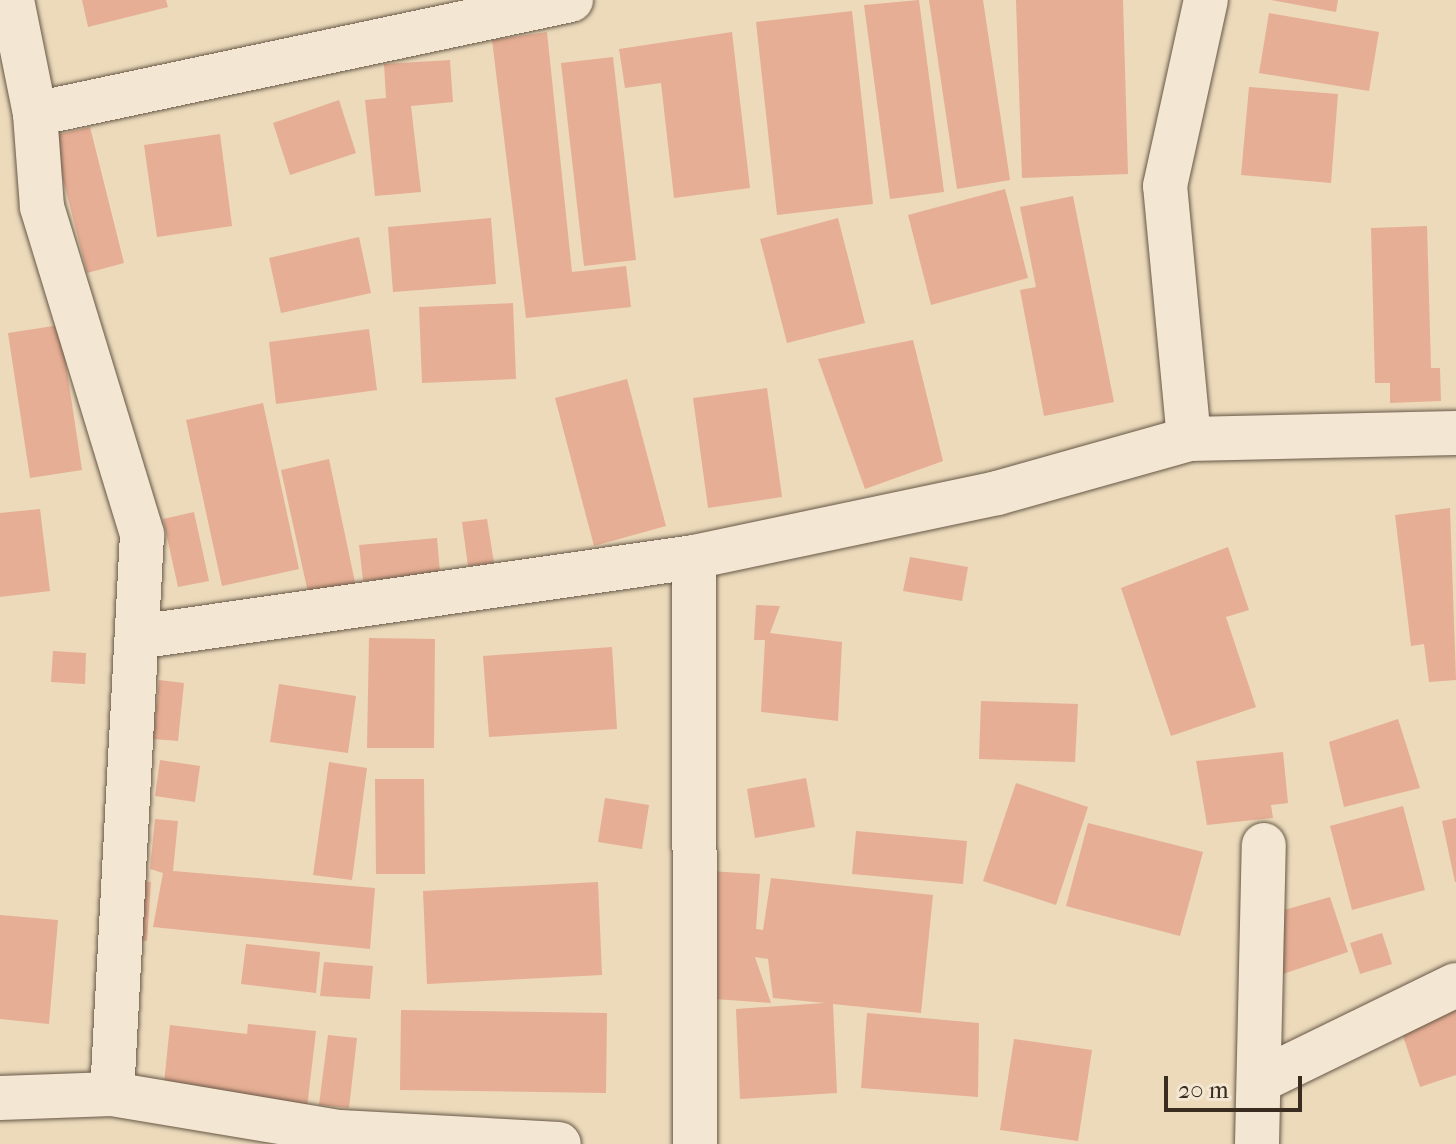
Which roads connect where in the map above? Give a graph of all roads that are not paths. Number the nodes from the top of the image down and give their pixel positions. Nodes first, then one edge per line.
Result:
1 (12, 0) edge
2 (571, 0) edge
3 (1206, 0) edge
4 (35, 114) junction
5 (1456, 433) edge
6 (1189, 439) junction
7 (694, 557) junction
8 (137, 637) junction
9 (1264, 845) dead end
10 (1456, 985) edge
11 (1259, 1081) junction
12 (112, 1094) junction
13 (0, 1098) edge
14 (559, 1144) edge
15 (695, 1144) edge
16 (1257, 1144) edge

1 - 4 street
2 - 4 street
3 - 6 street
4 - 8 street
5 - 6 street
6 - 7 street
7 - 8 street
7 - 15 street
8 - 12 street
9 - 11 street
10 - 11 street
11 - 16 street
12 - 13 street
12 - 14 street

